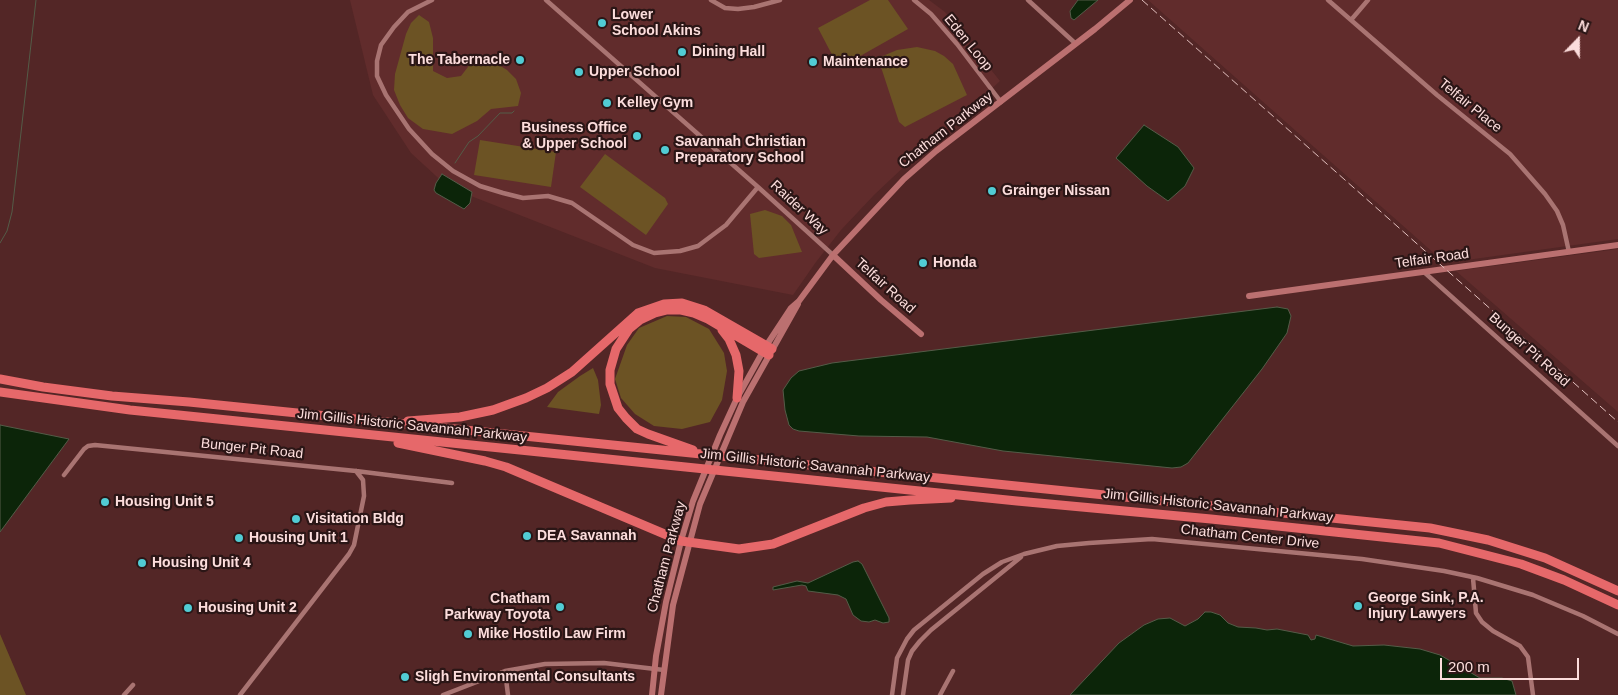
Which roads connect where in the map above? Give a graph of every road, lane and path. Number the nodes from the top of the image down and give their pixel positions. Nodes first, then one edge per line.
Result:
1 (432, 0) edge
2 (546, 0) edge
3 (711, 0) edge
4 (780, 0) edge
5 (914, 0) edge
6 (1028, 0) edge
7 (1130, 0) edge
8 (1328, 0) edge
9 (1368, 0) edge
10 (1351, 20) junction
11 (1076, 44) junction
12 (1001, 102) junction
13 (758, 187) junction
14 (1618, 245) edge
15 (1569, 252) junction
16 (833, 255) junction
17 (1424, 272) junction
18 (1248, 296) dead end
19 (708, 319) junction
20 (921, 334) dead end
21 (767, 350) junction
22 (0, 379) edge
23 (0, 392) edge
24 (737, 398) junction
25 (376, 422) junction
26 (364, 435) junction
27 (1618, 446) edge
28 (705, 454) junction
29 (356, 471) junction
30 (64, 475) dead end
31 (452, 483) dead end
32 (703, 487) junction
33 (994, 498) junction
34 (685, 542) junction
35 (1024, 554) junction
36 (1473, 578) junction
37 (1618, 591) edge
38 (1618, 605) edge
39 (1618, 634) edge
40 (655, 669) junction
41 (664, 670) junction
42 (505, 672) junction
43 (953, 672) dead end
44 (132, 685) dead end
45 (124, 695) edge
46 (240, 695) edge
47 (443, 695) edge
48 (508, 695) edge
49 (652, 695) edge
50 (661, 695) edge
51 (892, 695) edge
52 (903, 695) edge
53 (940, 695) edge
54 (1533, 695) edge

1 - 13 street
2 - 13 street, Raider Way
3 - 4 street
5 - 12 street, Eden Loop
6 - 11 street
7 - 11 main road, Chatham Parkway
8 - 10 street, Telfair Place
9 - 10 street
10 - 15 street, Telfair Place
11 - 12 main road, Chatham Parkway
12 - 16 main road, Chatham Parkway
13 - 16 street, Raider Way
14 - 15 main road, Telfair Road
15 - 17 main road, Telfair Road
16 - 20 main road, Telfair Road
16 - 21 main road, Chatham Parkway
17 - 18 main road, Telfair Road
17 - 27 street, Bunger Pit Road
19 - 21 highway
19 - 24 highway
19 - 28 highway
21 - 24 main road, Chatham Parkway
21 - 25 highway
21 - 32 main road, Chatham Parkway
22 - 25 highway, Jim Gillis Historic Savannah Parkway
23 - 26 highway, Jim Gillis Historic Savannah Parkway
24 - 32 main road, Chatham Parkway
25 - 28 highway, Jim Gillis Historic Savannah Parkway
26 - 33 highway, Jim Gillis Historic Savannah Parkway
26 - 34 highway
28 - 37 highway, Jim Gillis Historic Savannah Parkway
29 - 30 street, Bunger Pit Road
29 - 31 street, Bunger Pit Road
29 - 46 street
32 - 34 main road, Chatham Parkway
33 - 34 highway
33 - 38 highway, Jim Gillis Historic Savannah Parkway
34 - 40 main road, Chatham Parkway
34 - 41 main road, Chatham Parkway
35 - 36 street, Chatham Center Drive
35 - 51 street, Chatham Center Drive
35 - 52 street, Chatham Center Drive
36 - 39 street, Chatham Center Drive
36 - 54 street
40 - 41 street
40 - 42 street
40 - 49 main road, Chatham Parkway
41 - 50 main road, Chatham Parkway
42 - 47 street
42 - 48 street
43 - 53 street
44 - 45 street

